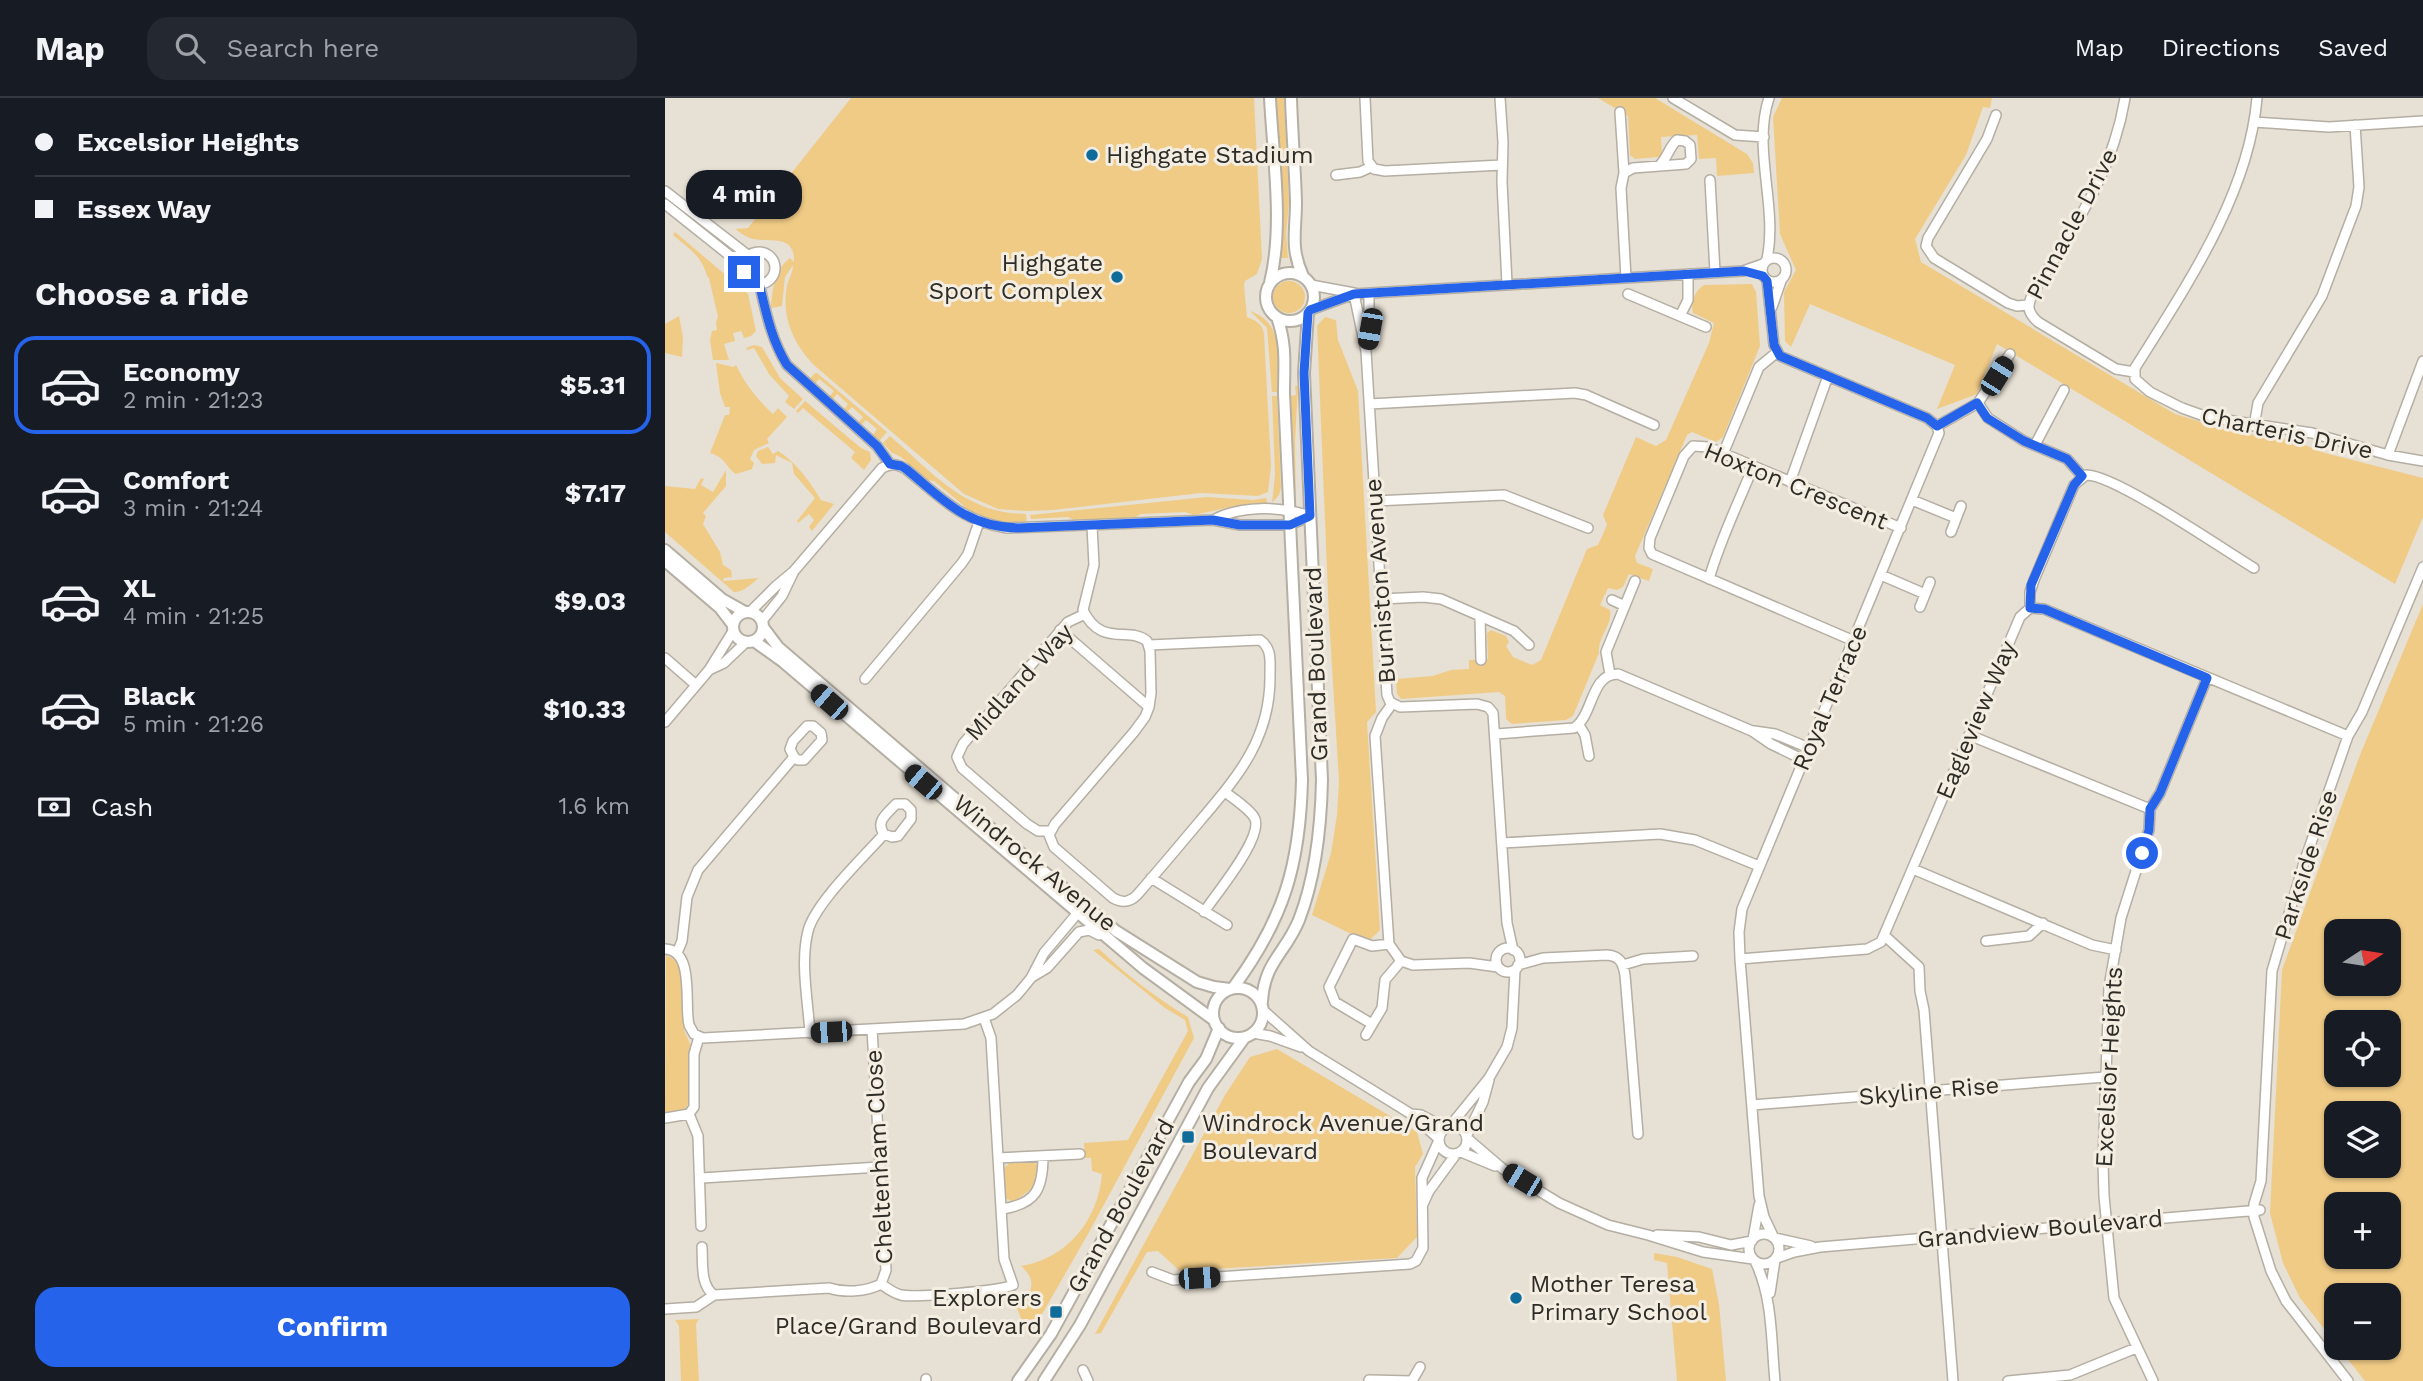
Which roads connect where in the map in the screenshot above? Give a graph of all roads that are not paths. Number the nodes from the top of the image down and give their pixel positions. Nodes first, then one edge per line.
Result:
1 (1270, 98) edge
2 (1291, 98) edge
3 (1365, 98) edge
4 (1500, 98) edge
5 (1673, 98) edge
6 (1769, 98) edge
7 (2125, 98) edge
8 (2257, 98) edge
9 (1620, 112) dead end
10 (1996, 115) dead end
11 (2423, 121) edge
12 (2254, 122) junction
13 (2355, 125) junction
14 (1764, 137) junction
15 (1501, 165) junction
16 (1659, 166) dead end
17 (1371, 167) junction
18 (1624, 173) junction
19 (1336, 175) dead end
20 (1710, 180) dead end
21 (665, 191) edge
22 (665, 204) edge
23 (1771, 229) junction
24 (749, 256) junction
25 (1780, 260) junction
26 (1765, 262) junction
27 (744, 267) junction
28 (1744, 271) junction
29 (1715, 272) junction
30 (1688, 274) junction
31 (1626, 278) junction
32 (770, 279) junction
33 (1765, 279) junction
34 (1307, 281) junction
35 (1781, 281) junction
36 (759, 283) junction
37 (1270, 283) junction
38 (1507, 285) junction
39 (1369, 293) junction
40 (1354, 294) junction
41 (1628, 294) dead end
42 (2028, 305) junction
43 (1772, 308) junction
44 (765, 311) junction
45 (1309, 311) junction
46 (1680, 316) junction
47 (1277, 317) junction
48 (1706, 327) dead end
49 (1366, 351) junction
50 (1776, 353) junction
51 (2010, 355) dead end
52 (2423, 361) edge
53 (2134, 372) junction
54 (1828, 376) junction
55 (2064, 390) dead end
56 (1977, 403) junction
57 (1369, 404) junction
58 (1654, 425) dead end
59 (1937, 426) junction
60 (2254, 426) junction
61 (2035, 445) junction
62 (1723, 454) junction
63 (2388, 455) junction
64 (2423, 461) edge
65 (890, 464) junction
66 (1753, 467) junction
67 (2082, 476) junction
68 (1790, 482) junction
69 (1912, 500) junction
70 (1375, 501) junction
71 (1961, 506) dead end
72 (1289, 509) junction
73 (1310, 516) junction
74 (1956, 519) junction
75 (1213, 520) junction
76 (979, 522) junction
77 (1290, 525) junction
78 (1092, 526) junction
79 (1588, 528) dead end
80 (1901, 528) junction
81 (1951, 532) dead end
82 (665, 550) edge
83 (665, 561) edge
84 (2423, 567) edge
85 (2254, 568) dead end
86 (794, 571) junction
87 (1881, 575) junction
88 (1709, 579) junction
89 (1635, 581) dead end
90 (1930, 582) dead end
91 (1925, 594) junction
92 (1381, 599) junction
93 (1612, 600) dead end
94 (1625, 606) junction
95 (1920, 607) dead end
96 (2030, 608) junction
97 (747, 612) junction
98 (1085, 614) junction
99 (1480, 616) junction
100 (762, 624) junction
101 (733, 628) junction
102 (1061, 630) junction
103 (1854, 640) junction
104 (750, 641) junction
105 (1149, 645) junction
106 (1529, 645) dead end
107 (665, 658) edge
108 (1481, 660) dead end
109 (709, 670) junction
110 (1609, 674) junction
111 (2207, 678) junction
112 (865, 679) dead end
113 (696, 685) junction
114 (1392, 704) junction
115 (1149, 707) junction
116 (665, 722) edge
117 (1579, 725) junction
118 (1752, 731) junction
119 (1496, 734) junction
120 (1969, 735) junction
121 (2348, 736) junction
122 (1809, 748) junction
123 (1588, 756) dead end
124 (794, 757) dead end
125 (1804, 760) junction
126 (1225, 792) junction
127 (2150, 809) junction
128 (1050, 831) junction
129 (884, 834) dead end
130 (1502, 843) junction
131 (1759, 866) junction
132 (1913, 869) junction
133 (1151, 878) junction
134 (1081, 909) junction
135 (1204, 912) junction
136 (1507, 922) junction
137 (2043, 923) junction
138 (1227, 925) dead end
139 (1885, 936) junction
140 (1109, 940) junction
141 (1986, 941) dead end
142 (1389, 944) junction
143 (665, 949) edge
144 (2116, 950) junction
145 (1500, 952) junction
146 (1515, 952) junction
147 (677, 953) junction
148 (1693, 956) dead end
149 (1543, 958) junction
150 (1740, 960) junction
151 (1401, 961) junction
152 (1469, 963) junction
153 (1623, 965) junction
154 (1509, 969) junction
155 (1031, 978) junction
156 (1232, 988) junction
157 (1263, 1007) junction
158 (984, 1018) junction
159 (1216, 1024) junction
160 (1372, 1024) junction
161 (872, 1029) junction
162 (810, 1033) junction
163 (1249, 1035) junction
164 (1366, 1035) dead end
165 (699, 1037) junction
166 (1310, 1051) junction
167 (2105, 1077) junction
168 (1489, 1078) junction
169 (1929, 1090) junction
170 (1752, 1105) junction
171 (689, 1114) junction
172 (1411, 1114) junction
173 (665, 1118) edge
174 (1448, 1127) junction
175 (1638, 1133) dead end
176 (1467, 1137) junction
177 (1439, 1140) junction
178 (1459, 1153) junction
179 (1080, 1154) dead end
180 (1043, 1156) junction
181 (998, 1158) junction
182 (880, 1167) junction
183 (1503, 1169) junction
184 (701, 1178) junction
185 (1759, 1196) junction
186 (1423, 1206) junction
187 (1002, 1209) junction
188 (2256, 1211) junction
189 (2106, 1223) junction
190 (701, 1226) dead end
191 (1648, 1235) junction
192 (1774, 1237) junction
193 (1941, 1237) junction
194 (1752, 1240) junction
195 (702, 1247) dead end
196 (1820, 1247) junction
197 (1776, 1259) junction
198 (1754, 1260) junction
199 (1153, 1272) dead end
200 (881, 1284) junction
201 (714, 1295) junction
202 (1769, 1306) junction
203 (665, 1309) edge
204 (2136, 1349) junction
205 (1420, 1367) dead end
206 (1083, 1370) dead end
207 (1369, 1380) edge
208 (1018, 1381) edge
209 (1044, 1381) edge
210 (1087, 1381) edge
211 (1775, 1381) edge
212 (1953, 1381) edge
213 (2008, 1381) edge
214 (2153, 1381) edge
215 (2348, 1381) edge

1 - 37 street
2 - 34 street
3 - 17 street
4 - 15 street
5 - 14 street
6 - 14 street
7 - 42 street, Pinnacle Drive
8 - 12 street
9 - 18 street
10 - 42 street
11 - 13 street
12 - 13 street
12 - 53 street
13 - 60 street
14 - 23 street
15 - 17 street
15 - 38 street
16 - 18 street
17 - 19 street
18 - 31 street
20 - 29 street
21 - 24 street
22 - 27 street
23 - 25 street
23 - 26 street
24 - 27 street
24 - 32 street
25 - 26 street
25 - 35 street
26 - 28 street
26 - 33 street
27 - 36 street
28 - 29 street
28 - 33 street
29 - 30 street
30 - 31 street
30 - 46 street
31 - 38 street
32 - 36 street
32 - 44 street
33 - 35 street
33 - 43 street
34 - 37 street
34 - 40 street
34 - 45 street
35 - 43 street
36 - 44 street
37 - 47 street
38 - 39 street
39 - 40 street
39 - 49 street, Burniston Avenue
40 - 45 street
40 - 49 street, Burniston Avenue
41 - 46 street
42 - 53 street, Pinnacle Drive
43 - 50 street
44 - 65 street
45 - 47 street
45 - 73 street, Grand Boulevard
46 - 48 street
47 - 72 street, Grand Boulevard
49 - 57 street, Burniston Avenue
50 - 54 street
50 - 62 street
51 - 56 street
52 - 63 street
53 - 60 street, Charteris Drive
54 - 59 street
54 - 68 street
55 - 61 street
56 - 59 street
56 - 61 street
57 - 58 street
57 - 70 street, Burniston Avenue
59 - 69 street, Royal Terrace
60 - 63 street, Charteris Drive
61 - 67 street
62 - 66 street, Hoxton Crescent
62 - 88 street, Hoxton Crescent
63 - 64 street, Charteris Drive
65 - 76 street
65 - 86 street
66 - 68 street, Hoxton Crescent
66 - 88 street
67 - 85 street
67 - 96 street
68 - 80 street, Hoxton Crescent
69 - 74 street
69 - 80 street, Royal Terrace
70 - 79 street
70 - 92 street, Burniston Avenue
71 - 74 street
72 - 73 street
72 - 75 street
72 - 77 street, Grand Boulevard
73 - 77 street
73 - 157 street, Grand Boulevard
74 - 81 street
75 - 77 street
75 - 78 street
76 - 78 street
76 - 112 street
77 - 156 street, Grand Boulevard
78 - 98 street
80 - 87 street, Royal Terrace
82 - 97 street
83 - 101 street
84 - 121 street, Parkside Rise
86 - 97 street
86 - 100 street
87 - 91 street
87 - 103 street, Royal Terrace
88 - 103 street, Hoxton Crescent
89 - 94 street
90 - 91 street
91 - 95 street
92 - 99 street
92 - 114 street, Burniston Avenue
93 - 94 street
94 - 110 street
96 - 111 street
96 - 120 street, Eagleview Way
97 - 100 street
97 - 101 street
98 - 102 street, Midland Way
98 - 105 street
99 - 106 street
99 - 108 street
100 - 104 street
100 - 134 street, Windrock Avenue
101 - 104 street
101 - 109 street
102 - 115 street
102 - 128 street, Midland Way
103 - 122 street, Royal Terrace
104 - 109 street
104 - 134 street, Windrock Avenue
105 - 115 street
105 - 126 street
107 - 113 street
109 - 113 street
110 - 117 street
110 - 118 street
111 - 121 street
111 - 127 street, Excelsior Heights
113 - 116 street
114 - 119 street, Burniston Avenue
114 - 142 street
115 - 128 street
117 - 119 street
117 - 123 street
118 - 122 street
118 - 125 street
119 - 130 street, Burniston Avenue
120 - 127 street
120 - 132 street, Eagleview Way
121 - 188 street, Parkside Rise
122 - 125 street, Royal Terrace
124 - 147 street
125 - 131 street, Royal Terrace
126 - 133 street
126 - 135 street
127 - 144 street, Excelsior Heights
128 - 133 street
129 - 162 street
130 - 131 street
130 - 136 street, Burniston Avenue
131 - 150 street, Royal Terrace
132 - 137 street
132 - 139 street, Eagleview Way
133 - 135 street
134 - 140 street, Windrock Avenue
134 - 155 street
134 - 156 street, Windrock Avenue
135 - 138 street
136 - 145 street, Burniston Avenue
136 - 146 street, Burniston Avenue
137 - 141 street
137 - 144 street
139 - 150 street
139 - 169 street
140 - 155 street
140 - 159 street, Windrock Avenue
142 - 151 street
142 - 160 street
143 - 147 street
144 - 167 street, Excelsior Heights
145 - 146 street
145 - 152 street
145 - 154 street, Burniston Avenue
146 - 149 street
146 - 154 street, Burniston Avenue
147 - 165 street
148 - 153 street
149 - 153 street
149 - 154 street
150 - 170 street, Royal Terrace
151 - 152 street
151 - 160 street
152 - 154 street
153 - 175 street
154 - 168 street
155 - 158 street
156 - 157 street
156 - 159 street
157 - 163 street
157 - 166 street
158 - 161 street
158 - 181 street
159 - 163 street
159 - 208 street, Grand Boulevard
160 - 164 street
161 - 162 street
161 - 182 street, Cheltenham Close
162 - 165 street
163 - 166 street
163 - 209 street, Grand Boulevard
165 - 171 street
166 - 172 street
167 - 169 street, Skyline Rise
167 - 189 street, Excelsior Heights
168 - 174 street
168 - 176 street
169 - 170 street, Skyline Rise
169 - 193 street
170 - 185 street, Royal Terrace
171 - 173 street
171 - 184 street
172 - 174 street
172 - 177 street
174 - 176 street
174 - 177 street
176 - 178 street
176 - 183 street
177 - 178 street
177 - 186 street
178 - 183 street
178 - 186 street
179 - 180 street
180 - 181 street
180 - 187 street
181 - 187 street
182 - 184 street
182 - 200 street, Cheltenham Close
183 - 191 street
184 - 190 street
185 - 192 street, Royal Terrace
185 - 194 street, Royal Terrace
186 - 199 street
187 - 200 street
188 - 189 street, Grandview Boulevard
188 - 215 street, Parkside Rise
189 - 193 street, Grandview Boulevard
189 - 204 street, Excelsior Heights
191 - 194 street
191 - 198 street
192 - 194 street
192 - 196 street, Grandview Boulevard
192 - 197 street
193 - 196 street, Grandview Boulevard
193 - 212 street
194 - 198 street
195 - 201 street
196 - 197 street, Grandview Boulevard
197 - 198 street
197 - 202 street
198 - 202 street
200 - 201 street, Cheltenham Close
201 - 203 street, Cheltenham Close
202 - 211 street
204 - 213 street
204 - 214 street, Excelsior Heights
205 - 207 street
206 - 210 street

